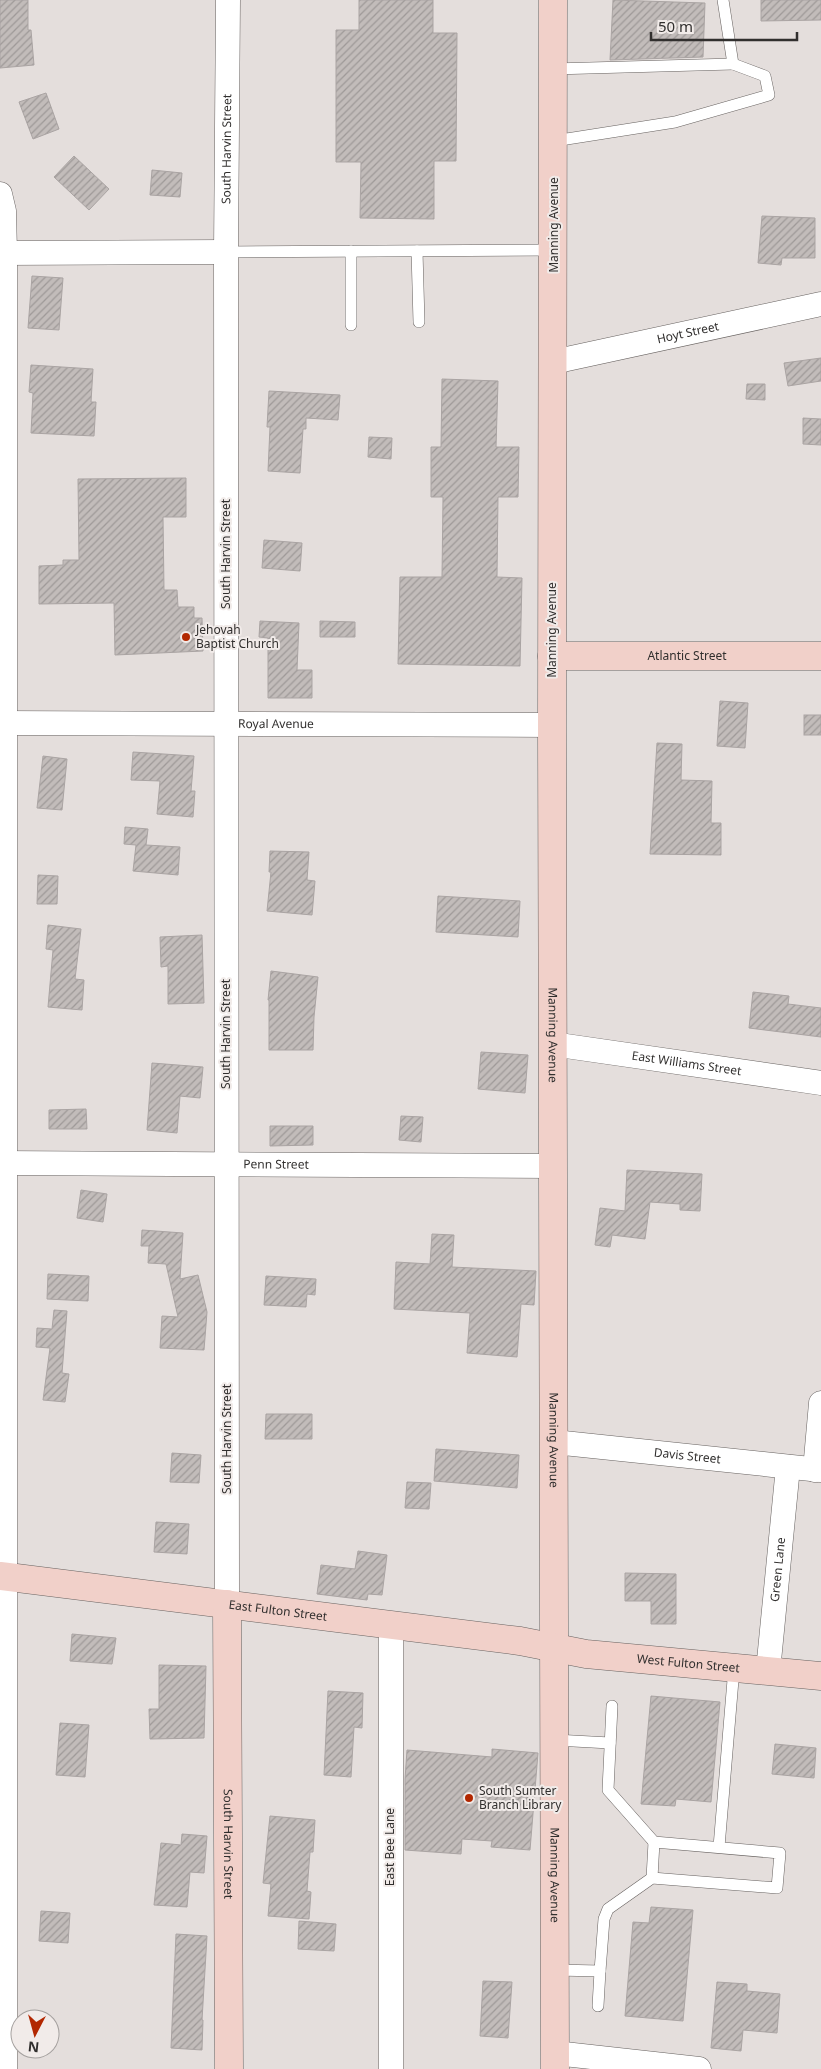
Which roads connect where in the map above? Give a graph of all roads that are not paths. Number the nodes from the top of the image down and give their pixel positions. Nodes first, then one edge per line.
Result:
1 (228, 0) edge
2 (553, 0) edge
3 (723, 0) edge
4 (733, 64) junction
5 (553, 69) junction
6 (554, 141) junction
7 (0, 194) edge
8 (554, 250) junction
9 (351, 251) junction
10 (417, 251) junction
11 (226, 252) junction
12 (2, 253) edge
13 (821, 304) edge
14 (419, 322) dead end
15 (351, 325) dead end
16 (553, 362) junction
17 (552, 656) junction
18 (821, 656) edge
19 (2, 723) edge
20 (226, 724) junction
21 (552, 725) junction
22 (552, 1044) junction
23 (821, 1083) edge
24 (2, 1163) edge
25 (226, 1164) junction
26 (553, 1166) junction
27 (821, 1403) edge
28 (554, 1442) junction
29 (788, 1467) junction
30 (818, 1470) edge
31 (3, 1577) edge
32 (227, 1604) junction
33 (392, 1624) junction
34 (554, 1648) junction
35 (734, 1668) junction
36 (768, 1671) junction
37 (821, 1676) edge
38 (612, 1706) dead end
39 (555, 1740) junction
40 (610, 1743) junction
41 (654, 1842) junction
42 (719, 1847) junction
43 (652, 1878) junction
44 (555, 1970) junction
45 (600, 1972) junction
46 (598, 2006) dead end
47 (555, 2061) edge
48 (5, 2069) edge
49 (229, 2069) edge
50 (391, 2069) edge
51 (699, 2069) edge

1 - 11 street, South Harvin Street
2 - 5 main road, Manning Avenue
3 - 4 lane
4 - 5 lane
4 - 6 lane
5 - 6 main road, Manning Avenue
6 - 8 main road, Manning Avenue
7 - 12 street
8 - 10 lane
8 - 16 main road, Manning Avenue
9 - 10 lane
9 - 11 lane
9 - 15 lane
10 - 14 lane
11 - 12 street
11 - 20 street, South Harvin Street
12 - 19 street
13 - 16 street, Hoyt Street
16 - 17 main road, Manning Avenue
17 - 18 main road, Atlantic Street
17 - 21 main road, Manning Avenue
19 - 20 street, Royal Avenue
19 - 24 street
20 - 21 street, Royal Avenue
20 - 25 street, South Harvin Street
21 - 22 main road, Manning Avenue
22 - 23 street, East Williams Street
22 - 26 main road, Manning Avenue
24 - 25 street, Penn Street
24 - 31 street
25 - 26 street, Penn Street
25 - 32 street, South Harvin Street
26 - 28 main road, Manning Avenue
27 - 30 street
28 - 29 street, Davis Street
28 - 34 main road, Manning Avenue
29 - 30 street, Davis Street
29 - 36 street, Green Lane
31 - 32 main road, East Fulton Street
31 - 48 street
32 - 33 main road, East Fulton Street
32 - 49 main road, South Harvin Street
33 - 34 main road, East Fulton Street
33 - 50 street, East Bee Lane
34 - 35 main road, West Fulton Street
34 - 39 main road, Manning Avenue
35 - 36 main road, West Fulton Street
35 - 42 lane
36 - 37 main road, West Fulton Street
38 - 40 lane
39 - 40 lane
39 - 44 main road, Manning Avenue
40 - 41 lane
41 - 42 lane
41 - 43 lane
42 - 43 lane
43 - 45 lane
44 - 45 lane
44 - 47 main road, Manning Avenue
45 - 46 lane
47 - 51 street

